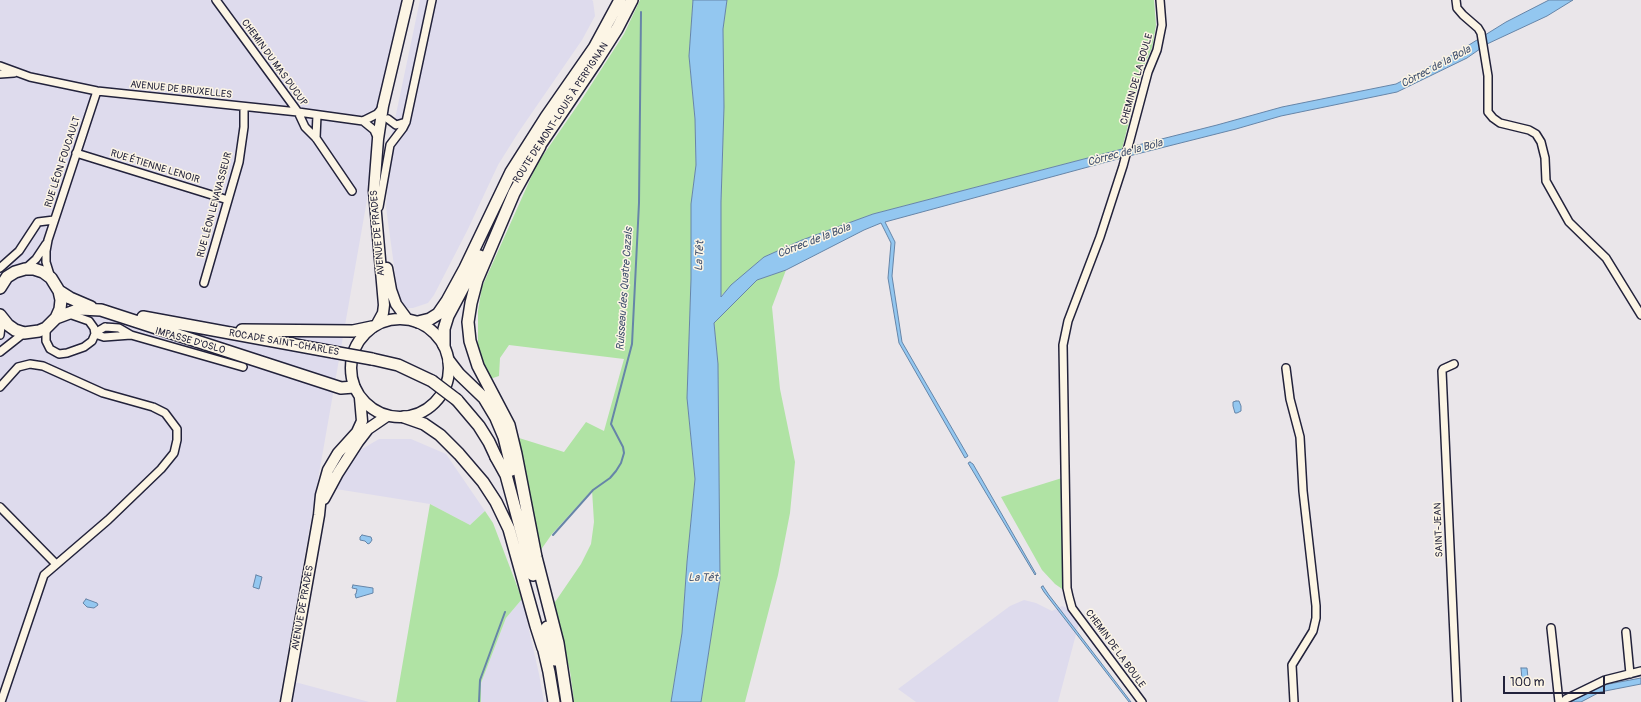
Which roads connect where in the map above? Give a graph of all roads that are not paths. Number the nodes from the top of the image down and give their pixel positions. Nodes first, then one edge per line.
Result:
1 (216, 0) edge
2 (408, 0) edge
3 (413, 0) edge
4 (432, 0) edge
5 (620, 0) edge
6 (632, 0) edge
7 (1160, 0) edge
8 (1456, 0) edge
9 (0, 66) edge
10 (17, 73) junction
11 (0, 74) edge
12 (97, 91) junction
13 (384, 106) junction
14 (244, 107) junction
15 (298, 112) junction
16 (317, 115) junction
17 (388, 118) junction
18 (362, 121) junction
19 (406, 122) junction
20 (316, 138) junction
21 (378, 139) junction
22 (540, 146) junction
23 (76, 153) junction
24 (352, 191) dead end
25 (228, 200) junction
26 (379, 207) junction
27 (54, 220) junction
28 (48, 240) junction
29 (0, 268) edge
30 (25, 269) junction
31 (468, 270) junction
32 (51, 278) junction
33 (4, 279) edge
34 (204, 283) dead end
35 (0, 288) edge
36 (59, 291) junction
37 (101, 310) junction
38 (67, 313) junction
39 (1641, 314) edge
40 (1, 316) edge
41 (56, 318) junction
42 (413, 320) junction
43 (374, 326) junction
44 (197, 327) junction
45 (46, 328) junction
46 (24, 333) junction
47 (95, 334) junction
48 (0, 335) edge
49 (444, 345) junction
50 (0, 352) edge
51 (449, 361) junction
52 (1454, 364) dead end
53 (243, 367) dead end
54 (1286, 368) dead end
55 (354, 387) junction
56 (0, 388) edge
57 (360, 398) junction
58 (387, 416) junction
59 (404, 417) junction
60 (496, 457) junction
61 (0, 507) edge
62 (319, 515) junction
63 (56, 564) junction
64 (1551, 628) dead end
65 (1626, 632) dead end
66 (543, 648) junction
67 (1641, 671) edge
68 (1630, 674) junction
69 (565, 686) junction
70 (1, 702) edge
71 (286, 702) edge
72 (554, 702) edge
73 (564, 702) edge
74 (567, 702) edge
75 (1142, 702) edge
76 (1294, 702) edge
77 (1457, 702) edge
78 (1558, 702) edge
79 (1563, 702) edge

1 - 15 street, CHEMIN DU MAS DUCUP
2 - 13 main road, AVENUE DE PRADES
3 - 17 main road, AVENUE DE PRADES
4 - 19 street
5 - 31 main road, ROUTE DE MONT-LOUIS À PERPIGNAN
6 - 22 main road, ROUTE DE MONT-LOUIS À PERPIGNAN
7 - 75 street, CHEMIN DE LA BOULE
8 - 39 street
9 - 10 street, AVENUE DE BRUXELLES
10 - 11 street
10 - 12 street, AVENUE DE BRUXELLES
12 - 14 street, AVENUE DE BRUXELLES
12 - 23 street, RUE LÉON FOUCAULT
13 - 18 street
13 - 21 main road, AVENUE DE PRADES
14 - 15 street, AVENUE DE BRUXELLES
14 - 25 street, RUE LÉON LEVAVASSEUR
15 - 16 street, AVENUE DE BRUXELLES
15 - 20 street, CHEMIN DU MAS DUCUP
16 - 18 street, AVENUE DE BRUXELLES
16 - 20 street
17 - 19 street
17 - 26 main road, AVENUE DE PRADES
18 - 21 street
19 - 26 street
20 - 24 street, CHEMIN DU MAS DUCUP
21 - 43 main road, AVENUE DE PRADES
22 - 31 main road, ROUTE DE MONT-LOUIS À PERPIGNAN
22 - 69 main road
23 - 25 street, RUE ÉTIENNE LENOIR
23 - 27 street, RUE LÉON FOUCAULT
25 - 34 street, RUE LÉON LEVAVASSEUR
26 - 42 main road, AVENUE DE PRADES
27 - 28 street, RUE LÉON FOUCAULT
27 - 29 street
28 - 30 street, RUE LÉON FOUCAULT
28 - 32 street, RUE LÉON FOUCAULT
30 - 32 main road
30 - 33 main road
31 - 42 main road
31 - 49 main road
32 - 36 main road
33 - 35 main road
36 - 37 main road, ROCADE SAINT-CHARLES
36 - 41 main road
37 - 38 main road, ROCADE SAINT-CHARLES
37 - 44 main road, ROCADE SAINT-CHARLES
37 - 55 main road
38 - 41 main road, ROCADE SAINT-CHARLES
38 - 47 street
40 - 46 main road
40 - 48 street
41 - 45 main road
42 - 43 main road
42 - 49 main road
43 - 44 main road
43 - 55 main road
44 - 60 main road, ROCADE SAINT-CHARLES, bridge
45 - 46 main road
45 - 47 street
46 - 50 street
47 - 53 street, IMPASSE D'OSLO
49 - 51 main road
51 - 59 main road
51 - 69 main road
52 - 77 street, SAINT-JEAN
54 - 76 street
55 - 57 main road
56 - 63 street
57 - 58 main road
57 - 62 main road, AVENUE DE PRADES
58 - 59 main road
58 - 62 main road, AVENUE DE PRADES
59 - 66 main road
60 - 66 main road
60 - 73 main road
61 - 63 street
62 - 71 main road, AVENUE DE PRADES
63 - 70 street
64 - 78 street
65 - 68 street
66 - 72 main road
67 - 68 street
68 - 79 street
69 - 74 main road

